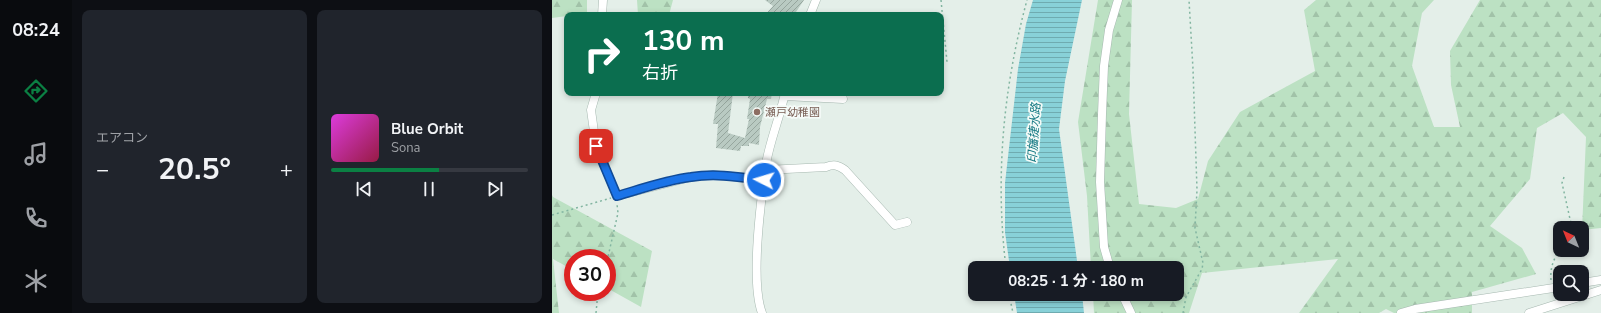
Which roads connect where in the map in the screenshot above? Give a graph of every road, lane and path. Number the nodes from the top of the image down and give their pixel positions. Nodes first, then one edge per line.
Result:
1 (603, 0) edge
2 (816, 0) edge
3 (941, 0) edge
4 (1027, 0) edge
5 (1118, 0) edge
6 (1189, 0) edge
7 (602, 12) edge
8 (811, 12) edge
9 (942, 12) edge
10 (944, 31) edge
11 (947, 62) dead end
12 (595, 96) edge
13 (784, 96) edge
14 (808, 96) edge
15 (843, 99) dead end
16 (766, 170) junction
17 (1564, 177) dead end
18 (764, 180) junction
19 (617, 196) junction
20 (552, 215) edge
21 (1570, 221) edge
22 (907, 222) dead end
23 (610, 249) edge
24 (1556, 257) edge
25 (1005, 261) edge
26 (1108, 261) edge
27 (1553, 280) edge
28 (1601, 280) edge
29 (1589, 282) edge
30 (1553, 287) edge
31 (1601, 290) edge
32 (597, 301) edge
33 (1010, 301) edge
34 (1125, 301) edge
35 (596, 313) edge
36 (762, 313) edge
37 (1013, 313) edge
38 (1131, 313) edge
39 (1183, 313) edge
40 (1401, 313) edge
41 (1529, 313) edge

1 - 7 street
2 - 8 street
3 - 9 path
4 - 25 path
5 - 26 street
6 - 39 path
10 - 11 path
12 - 19 street
13 - 16 street
14 - 15 street
16 - 18 street
16 - 22 street
17 - 21 path
18 - 19 street
18 - 36 street
19 - 20 path
19 - 23 path
24 - 27 path
28 - 29 street
30 - 40 street
31 - 41 street
32 - 35 path
33 - 37 path
34 - 38 street

